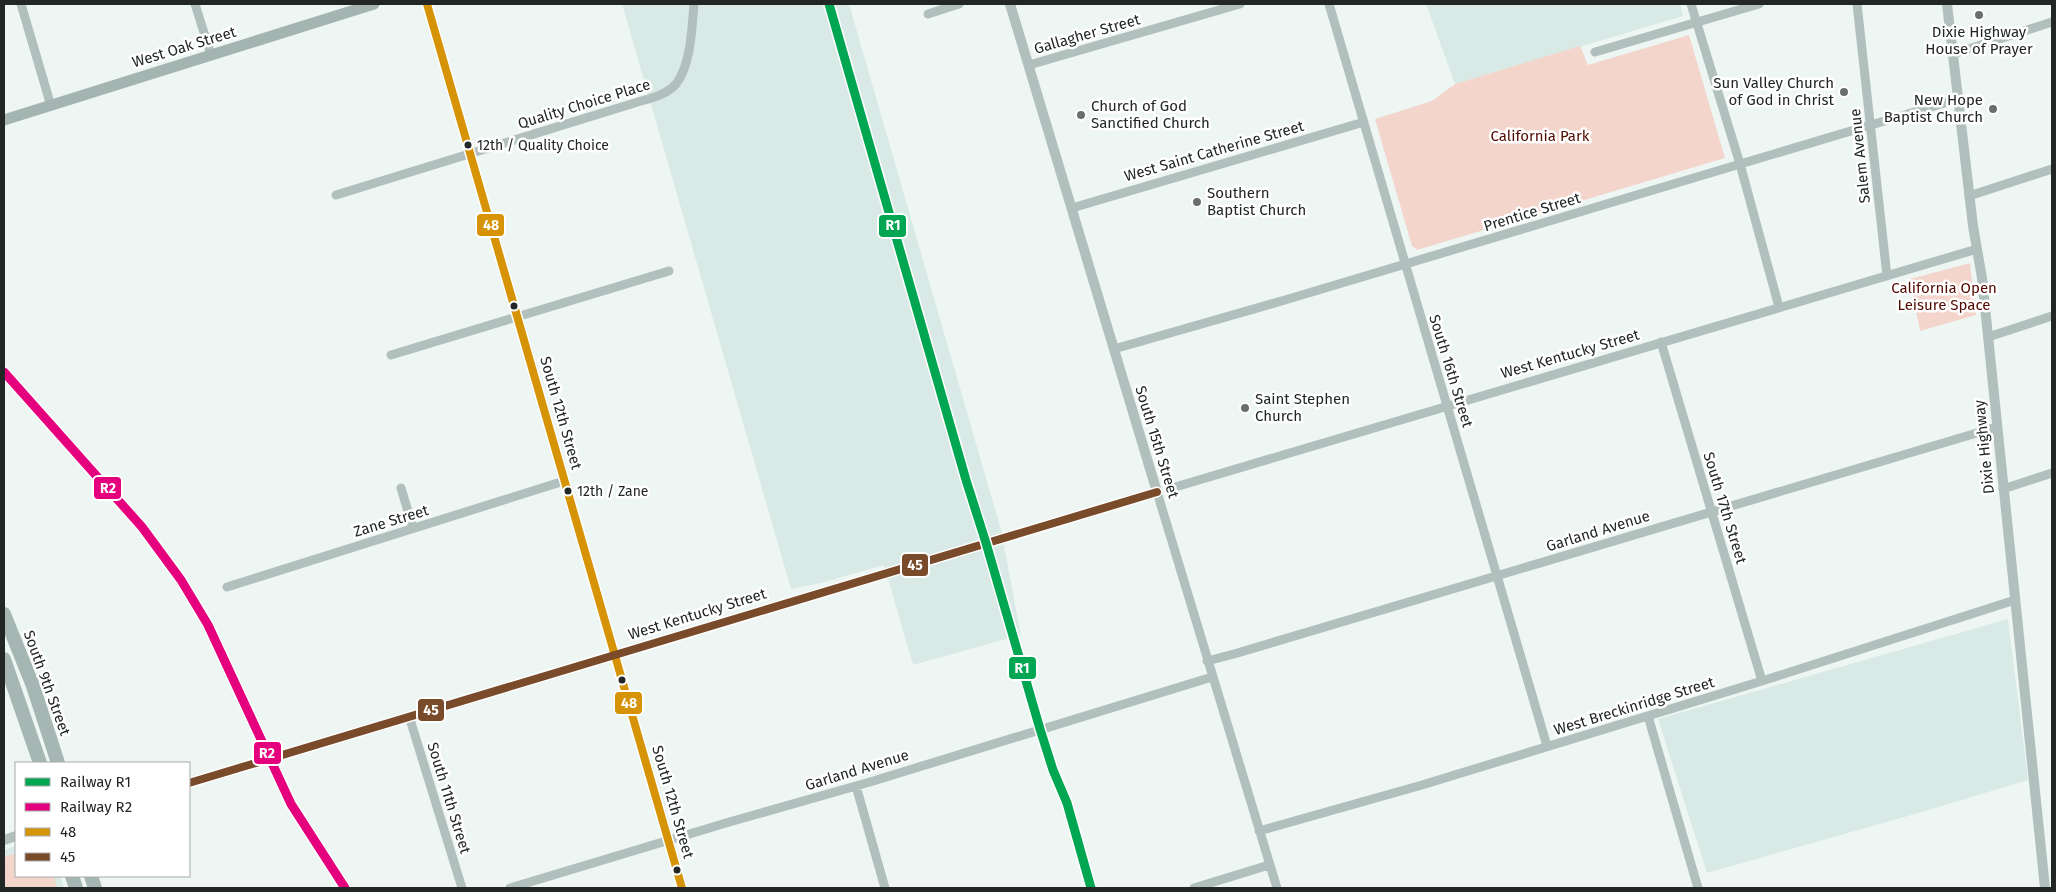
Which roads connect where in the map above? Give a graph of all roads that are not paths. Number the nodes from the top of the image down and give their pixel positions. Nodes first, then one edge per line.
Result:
1 (21, 4) edge
2 (194, 4) edge
3 (374, 4) edge
4 (427, 4) edge
5 (694, 4) edge
6 (959, 4) edge
7 (1010, 4) edge
8 (1240, 4) edge
9 (1329, 4) edge
10 (1691, 4) edge
11 (1759, 4) edge
12 (1857, 4) edge
13 (1947, 4) edge
14 (928, 14) dead end
15 (2052, 22) edge
16 (1696, 23) junction
17 (1595, 52) dead end
18 (1952, 54) junction
19 (211, 55) junction
20 (1029, 65) junction
21 (1958, 99) junction
22 (50, 106) junction
23 (4, 120) edge
24 (1364, 122) junction
25 (1871, 125) junction
26 (470, 153) junction
27 (1740, 164) junction
28 (2052, 169) edge
29 (336, 194) dead end
30 (1969, 196) junction
31 (1072, 208) junction
32 (1977, 249) junction
33 (1404, 264) junction
34 (669, 271) dead end
35 (1887, 276) junction
36 (1779, 307) junction
37 (2052, 316) edge
38 (518, 317) junction
39 (1988, 337) junction
40 (1661, 342) junction
41 (1114, 349) junction
42 (391, 355) dead end
43 (1447, 406) junction
44 (1997, 427) junction
45 (2052, 473) edge
46 (564, 481) junction
47 (401, 488) dead end
48 (1172, 488) dead end
49 (2003, 489) junction
50 (1157, 492) junction
51 (1712, 512) junction
52 (413, 528) junction
53 (1498, 575) junction
54 (227, 586) dead end
55 (2015, 600) junction
56 (4, 614) edge
57 (614, 654) junction
58 (4, 660) edge
59 (1207, 660) junction
60 (1212, 677) junction
61 (1762, 681) junction
62 (410, 716) junction
63 (1648, 716) junction
64 (1547, 746) junction
65 (40, 762) edge
66 (58, 762) edge
67 (190, 783) edge
68 (856, 786) junction
69 (1259, 832) junction
70 (669, 840) junction
71 (1270, 865) junction
72 (462, 888) edge
73 (510, 888) edge
74 (682, 888) edge
75 (885, 888) edge
76 (1194, 888) edge
77 (1277, 888) edge
78 (1698, 888) edge
79 (2045, 888) edge

1 - 22 street
2 - 19 street
3 - 19 main road, West Oak Street
4 - 26 street, South 12th Street
5 - 26 street, Quality Choice Place
6 - 14 street
7 - 20 street, South 15th Street
8 - 20 street, Gallagher Street
9 - 24 street, South 16th Street
10 - 16 street
11 - 16 street
12 - 25 street, Salem Avenue
13 - 18 street, Dixie Highway
15 - 18 street
16 - 17 street
16 - 27 street
18 - 21 street, Dixie Highway
19 - 22 main road, West Oak Street
20 - 31 street, South 15th Street
21 - 25 street, Prentice Street
21 - 30 street, Dixie Highway
22 - 23 main road, West Oak Street
24 - 31 street, West Saint Catherine Street
24 - 33 street, South 16th Street
25 - 27 street, Prentice Street
25 - 35 street, Salem Avenue
26 - 29 street, Quality Choice Place
26 - 38 street, South 12th Street
27 - 33 street, Prentice Street
27 - 36 street
28 - 30 street
30 - 32 street, Dixie Highway
31 - 41 street, South 15th Street
32 - 35 street, West Kentucky Street
32 - 39 street, Dixie Highway
33 - 41 street, Prentice Street
33 - 43 street, South 16th Street
34 - 38 street
35 - 36 street, West Kentucky Street
36 - 40 street, West Kentucky Street
37 - 39 street
38 - 42 street
38 - 46 street, South 12th Street
39 - 44 street, Dixie Highway
40 - 43 street, West Kentucky Street
40 - 51 street, South 17th Street
41 - 50 street, South 15th Street
43 - 48 street, West Kentucky Street
43 - 53 street, South 16th Street
44 - 49 street, Dixie Highway
44 - 51 street, Garland Avenue
45 - 49 street
46 - 52 street, Zane Street
46 - 57 street, South 12th Street
47 - 52 street
49 - 55 street, Dixie Highway
50 - 57 street, West Kentucky Street
50 - 59 street, South 15th Street
51 - 53 street, Garland Avenue
51 - 61 street, South 17th Street
52 - 54 street, Zane Street
53 - 59 street, Garland Avenue
53 - 64 street, South 16th Street
55 - 61 street, West Breckinridge Street
55 - 79 street, Dixie Highway
56 - 66 main road, South 9th Street
57 - 62 street, West Kentucky Street
57 - 70 street, South 12th Street
58 - 65 main road
59 - 60 street, South 15th Street
60 - 68 street, Garland Avenue
60 - 69 street, South 15th Street
61 - 63 street, West Breckinridge Street
62 - 67 street, West Kentucky Street
62 - 72 street, South 11th Street
63 - 64 street, West Breckinridge Street
63 - 78 street
64 - 69 street, West Breckinridge Street
68 - 70 street, Garland Avenue
68 - 75 street
69 - 71 street, South 15th Street
70 - 73 street, Garland Avenue
70 - 74 street, South 12th Street
71 - 76 street
71 - 77 street, South 15th Street

